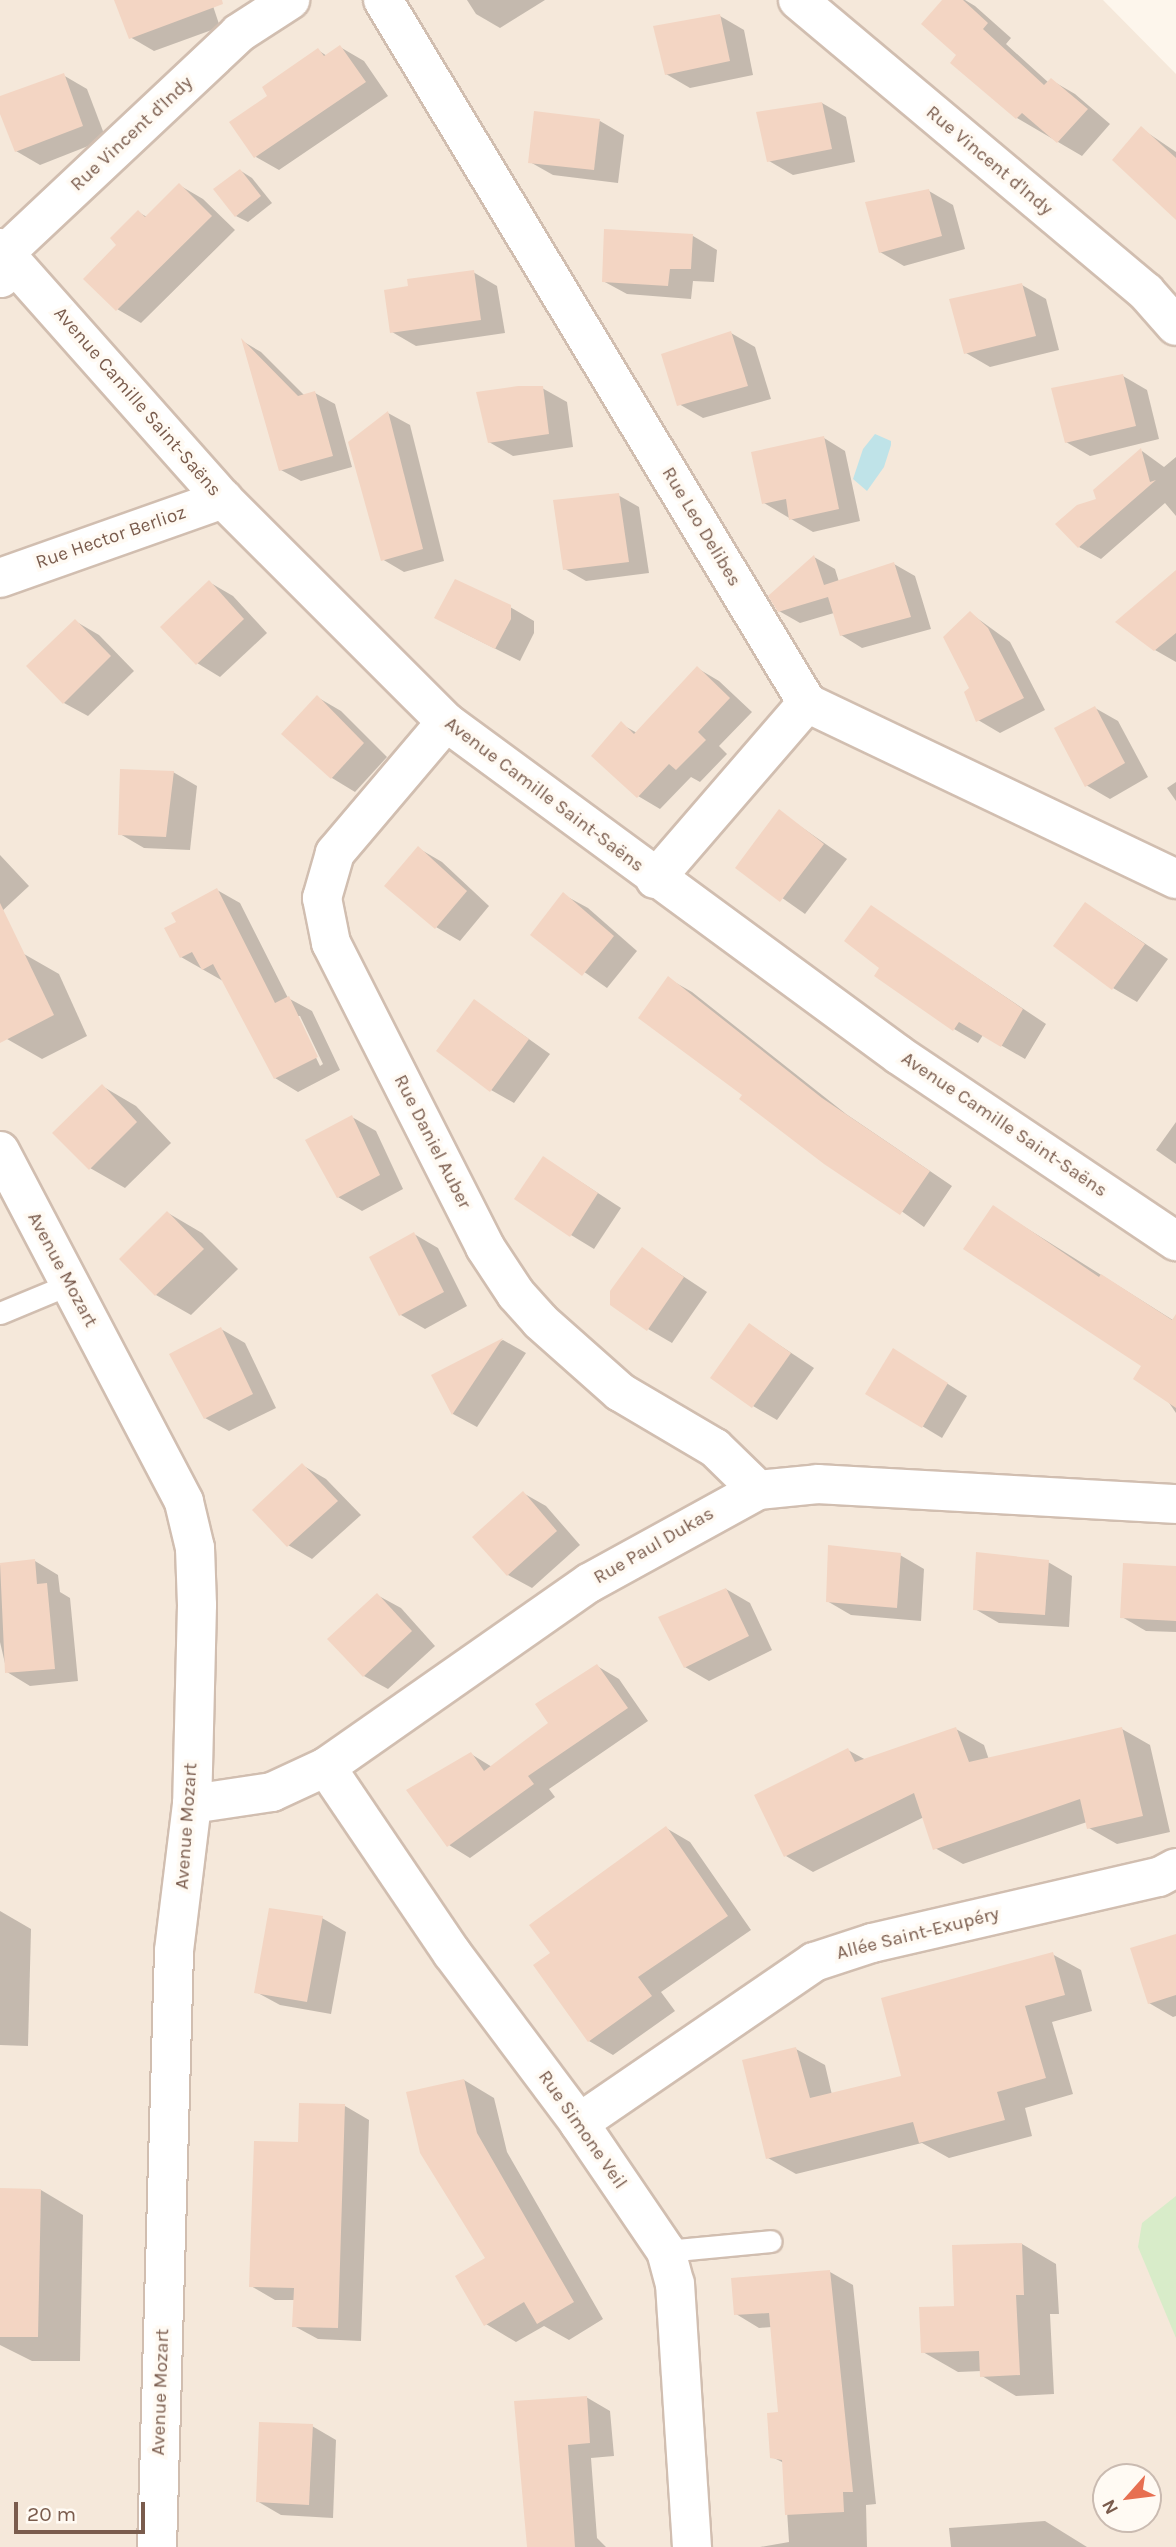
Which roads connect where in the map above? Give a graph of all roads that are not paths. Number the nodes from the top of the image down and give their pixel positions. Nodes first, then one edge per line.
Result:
1 (290, 0) edge
2 (383, 0) edge
3 (798, 0) edge
4 (2, 262) edge
5 (1176, 326) edge
6 (223, 499) junction
7 (0, 578) edge
8 (807, 703) junction
9 (446, 722) junction
10 (655, 879) junction
11 (1176, 879) edge
12 (0, 1151) edge
13 (1176, 1241) edge
14 (70, 1284) junction
15 (0, 1313) edge
16 (758, 1490) junction
17 (1176, 1504) edge
18 (326, 1767) junction
19 (191, 1804) junction
20 (1176, 1868) edge
21 (579, 2123) junction
22 (771, 2241) dead end
23 (666, 2250) junction
24 (157, 2547) edge
25 (692, 2547) edge

1 - 4 street, Rue Vincent d'Indy
2 - 8 street, Rue Leo Delibes
3 - 5 street, Rue Vincent d'Indy
4 - 6 street, Avenue Camille Saint-Saëns
6 - 7 street, Rue Hector Berlioz
6 - 9 street, Avenue Camille Saint-Saëns
8 - 10 street
8 - 11 street
9 - 10 street, Avenue Camille Saint-Saëns
9 - 16 street, Rue Daniel Auber
10 - 13 street, Avenue Camille Saint-Saëns
12 - 14 street, Avenue Mozart
14 - 15 lane
14 - 19 street, Avenue Mozart
16 - 17 street, Rue Paul Dukas
16 - 18 street, Rue Paul Dukas
18 - 19 street, Rue Paul Dukas
18 - 21 street, Rue Simone Veil
19 - 24 street, Avenue Mozart
20 - 21 street, Allée Saint-Exupéry
21 - 23 street, Rue Simone Veil
22 - 23 lane
23 - 25 street, Rue Simone Veil

